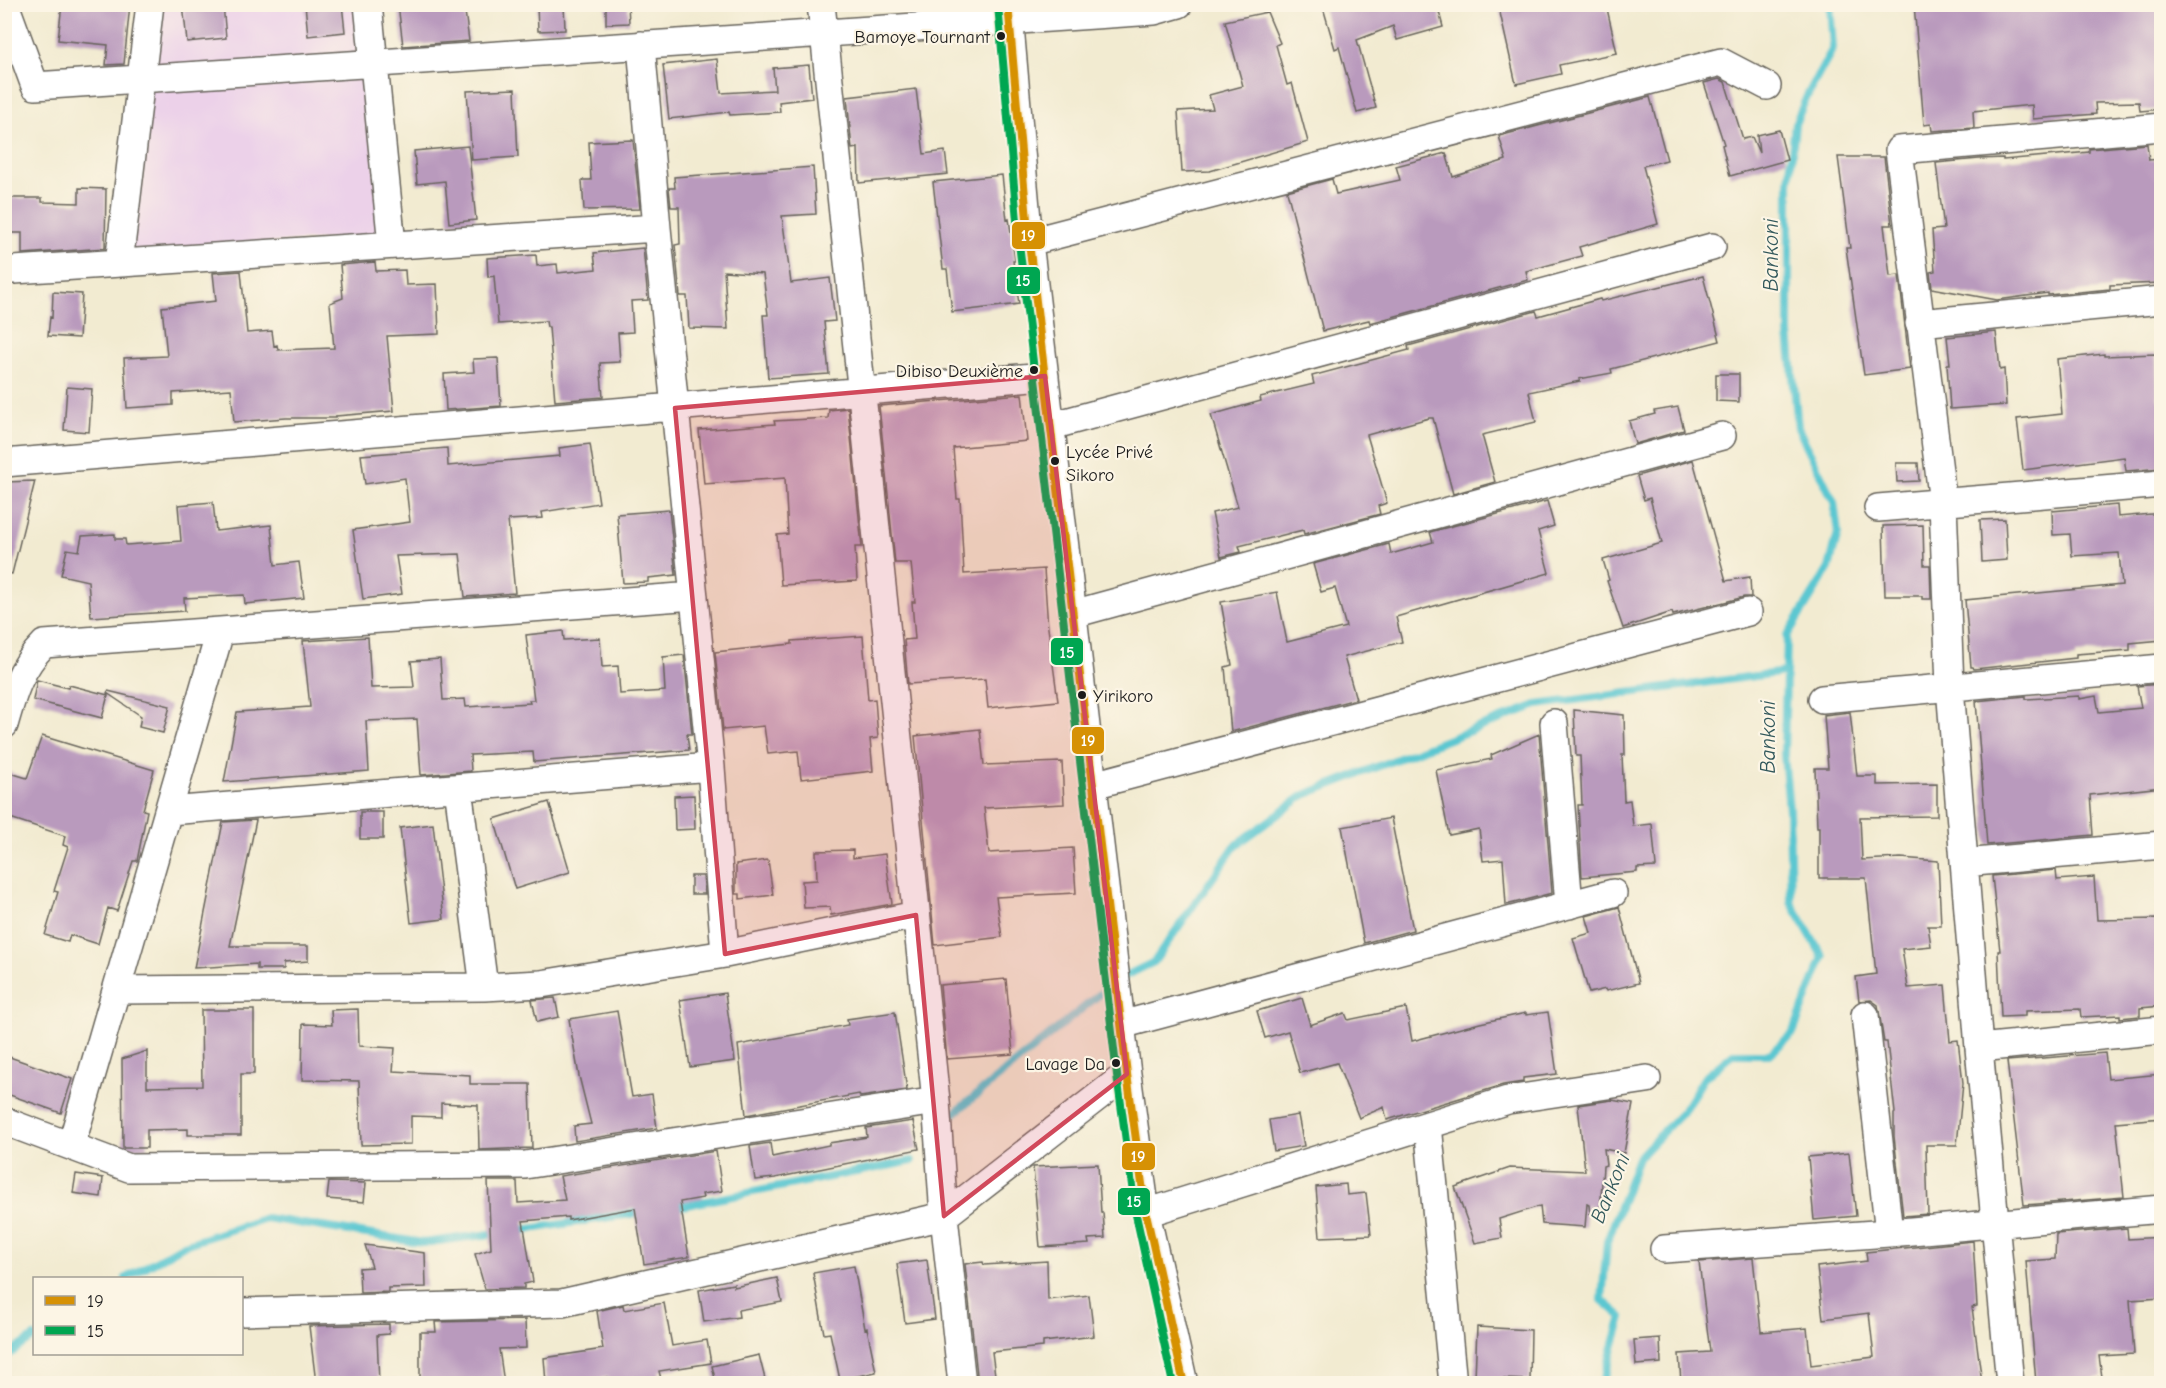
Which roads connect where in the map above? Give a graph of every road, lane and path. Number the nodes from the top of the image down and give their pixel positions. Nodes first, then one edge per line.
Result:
1 (5, 4) edge
2 (150, 4) edge
3 (368, 4) edge
4 (820, 4) edge
5 (1179, 4) edge
6 (1008, 13) edge
7 (824, 33) junction
8 (641, 45) junction
9 (374, 64) junction
10 (141, 79) junction
11 (1767, 86) dead end
12 (2162, 127) edge
13 (657, 228) junction
14 (1029, 242) junction
15 (392, 245) junction
16 (1712, 247) dead end
17 (119, 263) junction
18 (14, 270) dead end
19 (2162, 300) edge
20 (1919, 323) junction
21 (1045, 376) junction
22 (862, 392) junction
23 (675, 408) junction
24 (1051, 426) junction
25 (1722, 436) dead end
26 (4, 463) edge
27 (2162, 484) edge
28 (1943, 503) junction
29 (1878, 508) dead end
30 (694, 596) junction
31 (1748, 612) dead end
32 (1073, 614) junction
33 (220, 632) junction
34 (2162, 668) edge
35 (1950, 687) junction
36 (1822, 699) dead end
37 (1554, 723) dead end
38 (4, 725) edge
39 (711, 767) junction
40 (1093, 785) junction
41 (458, 788) junction
42 (169, 811) junction
43 (2162, 845) edge
44 (1964, 863) junction
45 (1613, 893) dead end
46 (1569, 905) junction
47 (916, 915) junction
48 (725, 954) junction
49 (484, 987) junction
50 (117, 990) junction
51 (1865, 1015) dead end
52 (1121, 1024) junction
53 (2162, 1030) edge
54 (1979, 1048) junction
55 (1127, 1074) junction
56 (1647, 1079) dead end
57 (936, 1101) junction
58 (4, 1121) edge
59 (1428, 1125) junction
60 (71, 1146) junction
61 (2162, 1209) edge
62 (1146, 1212) junction
63 (944, 1216) junction
64 (1995, 1224) junction
65 (1889, 1233) junction
66 (1664, 1249) dead end
67 (243, 1312) edge
68 (962, 1383) edge
69 (1184, 1383) edge
70 (1453, 1383) edge
71 (2010, 1383) edge

1 - 10 street
2 - 10 street
3 - 9 street
4 - 7 street
5 - 6 street
6 - 7 street
6 - 14 street
7 - 8 street
7 - 22 street
8 - 9 street
8 - 13 street
9 - 10 street
9 - 15 street
10 - 17 street
11 - 14 street
12 - 20 street
13 - 15 street
13 - 23 street
14 - 21 street
15 - 17 street
16 - 24 street
17 - 18 street
19 - 20 street
20 - 28 street
21 - 22 street
21 - 24 street
22 - 23 street
22 - 47 street
23 - 26 street
23 - 30 street
24 - 32 street
25 - 32 street
27 - 28 street
28 - 29 street
28 - 35 street
30 - 33 street
30 - 39 street
31 - 40 street
32 - 40 street
33 - 38 street
33 - 42 street
34 - 35 street
35 - 36 street
35 - 44 street
37 - 46 street
39 - 41 street
39 - 48 street
40 - 52 street
41 - 42 street
41 - 49 street
42 - 50 street
43 - 44 street
44 - 54 street
45 - 46 street
46 - 52 street
47 - 48 street
47 - 57 street
48 - 49 street
49 - 50 street
50 - 60 street
51 - 65 street
52 - 55 street
53 - 54 street
54 - 64 street
55 - 62 street
55 - 63 street
56 - 59 street
57 - 60 street
57 - 63 street
58 - 60 street
59 - 62 street
59 - 70 street
61 - 64 street
62 - 69 street
63 - 67 street
63 - 68 street
64 - 65 street
64 - 71 street
65 - 66 street

